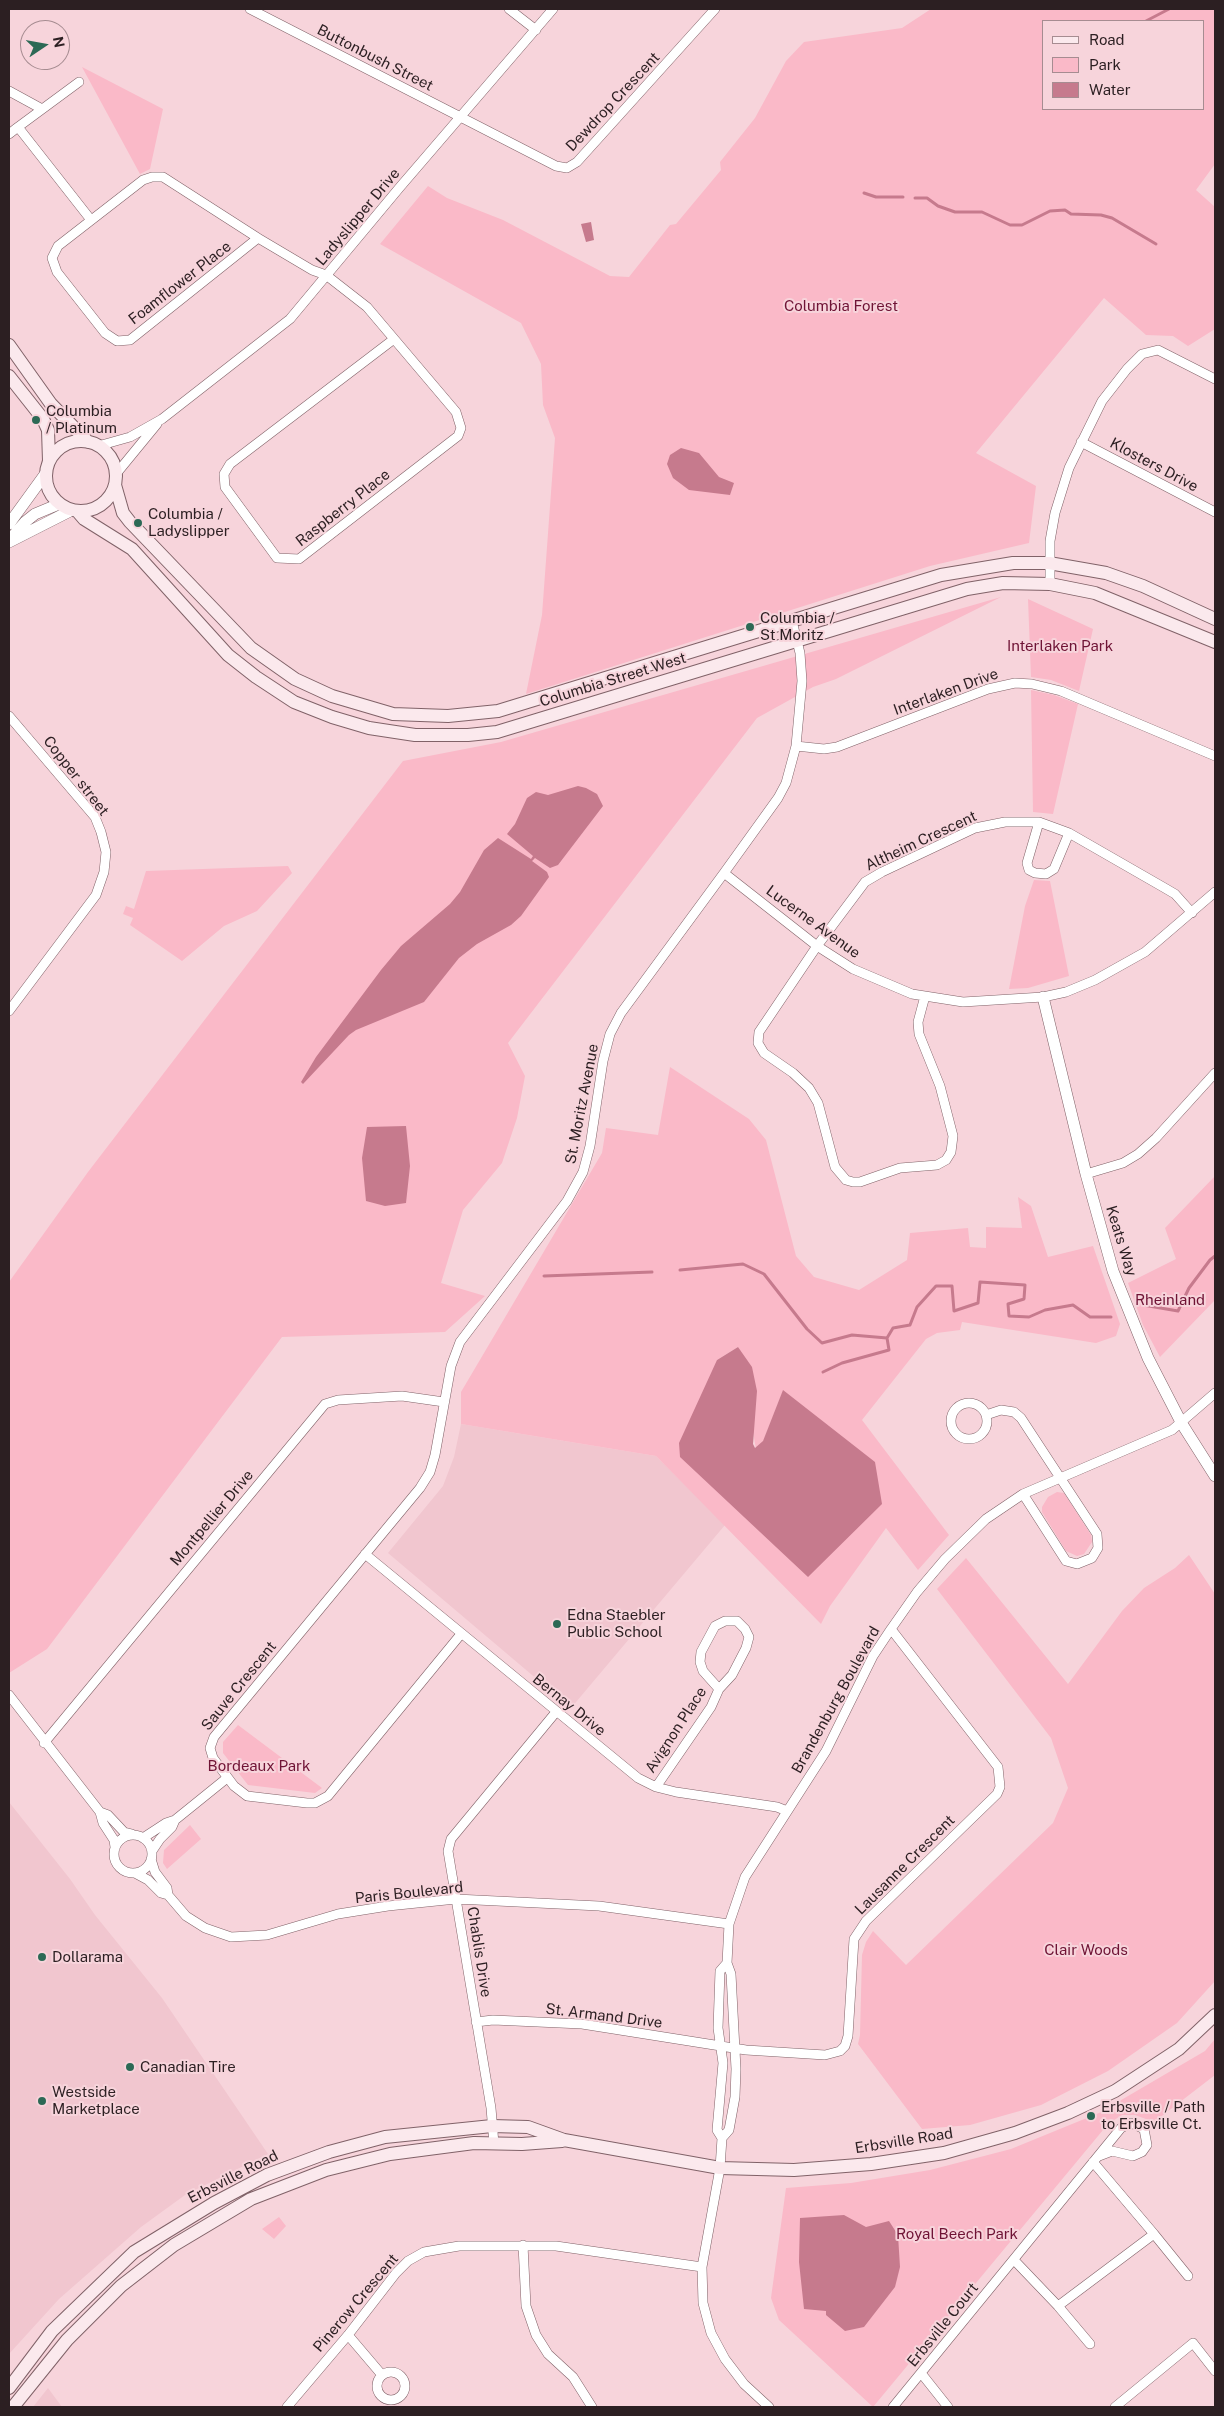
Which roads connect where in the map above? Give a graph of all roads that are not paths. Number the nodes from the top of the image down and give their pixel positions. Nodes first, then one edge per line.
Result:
1 (250, 9) edge
2 (509, 9) edge
3 (553, 9) edge
4 (715, 9) edge
5 (536, 30) junction
6 (79, 82) dead end
7 (9, 91) edge
8 (42, 109) junction
9 (461, 117) junction
10 (18, 128) junction
11 (9, 134) edge
12 (91, 220) junction
13 (258, 238) junction
14 (326, 275) junction
15 (394, 339) junction
16 (9, 345) edge
17 (9, 376) edge
18 (1215, 379) edge
19 (162, 419) junction
20 (1080, 442) junction
21 (93, 444) junction
22 (48, 467) junction
23 (115, 480) junction
24 (59, 504) junction
25 (75, 511) junction
26 (1215, 512) edge
27 (9, 524) edge
28 (9, 541) edge
29 (1049, 563) junction
30 (1050, 584) junction
31 (1215, 619) edge
32 (792, 621) junction
33 (798, 641) junction
34 (1215, 642) edge
35 (9, 716) edge
36 (796, 746) junction
37 (1215, 756) edge
38 (1039, 822) junction
39 (1069, 832) junction
40 (724, 873) junction
41 (1215, 892) edge
42 (1192, 913) junction
43 (817, 946) junction
44 (924, 996) junction
45 (1043, 997) junction
46 (9, 1011) edge
47 (1215, 1074) edge
48 (1086, 1174) junction
49 (1215, 1393) edge
50 (444, 1402) junction
51 (986, 1415) junction
52 (1182, 1424) junction
53 (1215, 1476) edge
54 (1059, 1479) junction
55 (1023, 1494) junction
56 (365, 1554) junction
57 (891, 1629) junction
58 (461, 1634) junction
59 (719, 1689) junction
60 (9, 1695) edge
61 (556, 1712) junction
62 (44, 1743) junction
63 (227, 1778) junction
64 (656, 1787) junction
65 (787, 1811) junction
66 (100, 1812) junction
67 (175, 1820) junction
68 (132, 1834) junction
69 (143, 1838) junction
70 (115, 1847) junction
71 (152, 1855) junction
72 (135, 1873) junction
73 (168, 1895) junction
74 (456, 1900) junction
75 (730, 1924) junction
76 (727, 1963) junction
77 (1215, 2015) edge
78 (476, 2022) junction
79 (727, 2047) junction
80 (492, 2126) junction
81 (722, 2138) junction
82 (564, 2140) junction
83 (494, 2144) junction
84 (1096, 2159) junction
85 (720, 2168) junction
86 (1154, 2234) junction
87 (523, 2245) junction
88 (1014, 2260) junction
89 (702, 2268) junction
90 (1188, 2276) dead end
91 (1058, 2306) junction
92 (348, 2335) junction
93 (1090, 2344) dead end
94 (1215, 2371) edge
95 (921, 2373) junction
96 (382, 2376) dead end
97 (10, 2384) edge
98 (13, 2407) edge
99 (287, 2407) edge
100 (592, 2407) edge
101 (769, 2407) edge
102 (893, 2407) edge
103 (948, 2407) edge
104 (1115, 2407) edge

1 - 9 street, Buttonbush Street
2 - 5 street
3 - 5 street, Ladyslipper Drive
4 - 9 street, Dewdrop Crescent
5 - 9 street, Ladyslipper Drive
6 - 8 street
7 - 8 street
8 - 10 street
9 - 14 street, Ladyslipper Drive
10 - 11 street
10 - 12 street
12 - 13 street, Foamflower Place
12 - 13 street, Foamflower Place
13 - 14 street, Foamflower Place
14 - 15 street, Raspberry Place
14 - 19 street, Ladyslipper Drive
15 - 15 street, Raspberry Place
16 - 21 main road
17 - 22 main road
18 - 20 street
19 - 21 street, Ladyslipper Drive
19 - 23 street, Ladyslipper Drive
20 - 26 street, Klosters Drive
20 - 29 street
21 - 22 main road
21 - 23 main road
22 - 24 main road
22 - 27 street
23 - 25 main road
23 - 32 main road, Columbia Street West
24 - 25 main road
24 - 28 street
25 - 28 street
25 - 33 main road, Columbia Street West
29 - 30 street
29 - 31 main road, Columbia Street West
29 - 32 main road, Columbia Street West
30 - 33 main road, Columbia Street West
30 - 34 main road, Columbia Street West
32 - 33 street, St. Moritz Avenue
33 - 36 street, St. Moritz Avenue
35 - 46 street, Copper street
36 - 37 street, Interlaken Drive
36 - 40 street, St. Moritz Avenue
38 - 39 street, Altheim Crescent
38 - 39 street
38 - 43 street, Altheim Crescent
39 - 42 street, Altheim Crescent
40 - 43 street, Lucerne Avenue
40 - 50 street, St. Moritz Avenue
41 - 42 street, Lucerne Avenue
42 - 45 street, Lucerne Avenue
43 - 44 street, Lucerne Avenue
43 - 44 street, Altheim Crescent
44 - 45 street, Lucerne Avenue
45 - 48 street, Keats Way
47 - 48 street
48 - 52 street, Keats Way
49 - 52 street, Brandenburg Boulevard
50 - 56 street, St. Moritz Avenue
50 - 62 street, Montpellier Drive
51 - 51 street
51 - 54 street
52 - 53 street, Keats Way
52 - 54 street, Brandenburg Boulevard
54 - 55 street, Brandenburg Boulevard
54 - 55 street
55 - 57 street, Brandenburg Boulevard
56 - 58 street, Bernay Drive
56 - 63 street, Sauve Crescent
57 - 65 street, Brandenburg Boulevard
57 - 79 street, Lausanne Crescent
58 - 61 street, Bernay Drive
58 - 63 street, Sauve Crescent
59 - 59 street, Avignon Place
59 - 64 street, Avignon Place
60 - 62 street
61 - 64 street, Bernay Drive
61 - 74 street, Chablis Drive
62 - 66 street
63 - 67 street
64 - 65 street, Bernay Drive
65 - 75 street, Brandenburg Boulevard
66 - 68 street
66 - 70 street
67 - 69 street
67 - 71 street
68 - 69 street
68 - 70 street
69 - 71 street
70 - 72 street
71 - 72 street
71 - 73 street, Paris Boulevard
72 - 73 street, Paris Boulevard
73 - 74 street, Paris Boulevard
74 - 75 street, Paris Boulevard
74 - 78 street, Chablis Drive
75 - 76 street, Brandenburg Boulevard
76 - 79 street, Brandenburg Boulevard
76 - 79 street, Brandenburg Boulevard
77 - 85 main road, Erbsville Road
78 - 79 street, St. Armand Drive
78 - 80 street, Chablis Drive
79 - 81 street, Brandenburg Boulevard
79 - 81 street, Brandenburg Boulevard
80 - 82 main road, Erbsville Road
80 - 83 street, Chablis Drive
80 - 97 main road, Erbsville Road
81 - 85 street, Brandenburg Boulevard
82 - 83 main road, Erbsville Road
82 - 85 main road, Erbsville Road
83 - 98 main road, Erbsville Road
84 - 84 street, Erbsville Court
84 - 86 street
84 - 88 street, Erbsville Court
85 - 89 street, Brandenburg Boulevard
86 - 90 street
86 - 91 street
87 - 89 street, Pinerow Crescent
87 - 92 street, Pinerow Crescent
87 - 100 street
88 - 91 street
88 - 95 street, Erbsville Court
89 - 101 street, Brandenburg Boulevard
91 - 93 street
92 - 96 street
92 - 99 street, Pinerow Crescent
94 - 104 street
95 - 102 street, Erbsville Court
95 - 103 street

